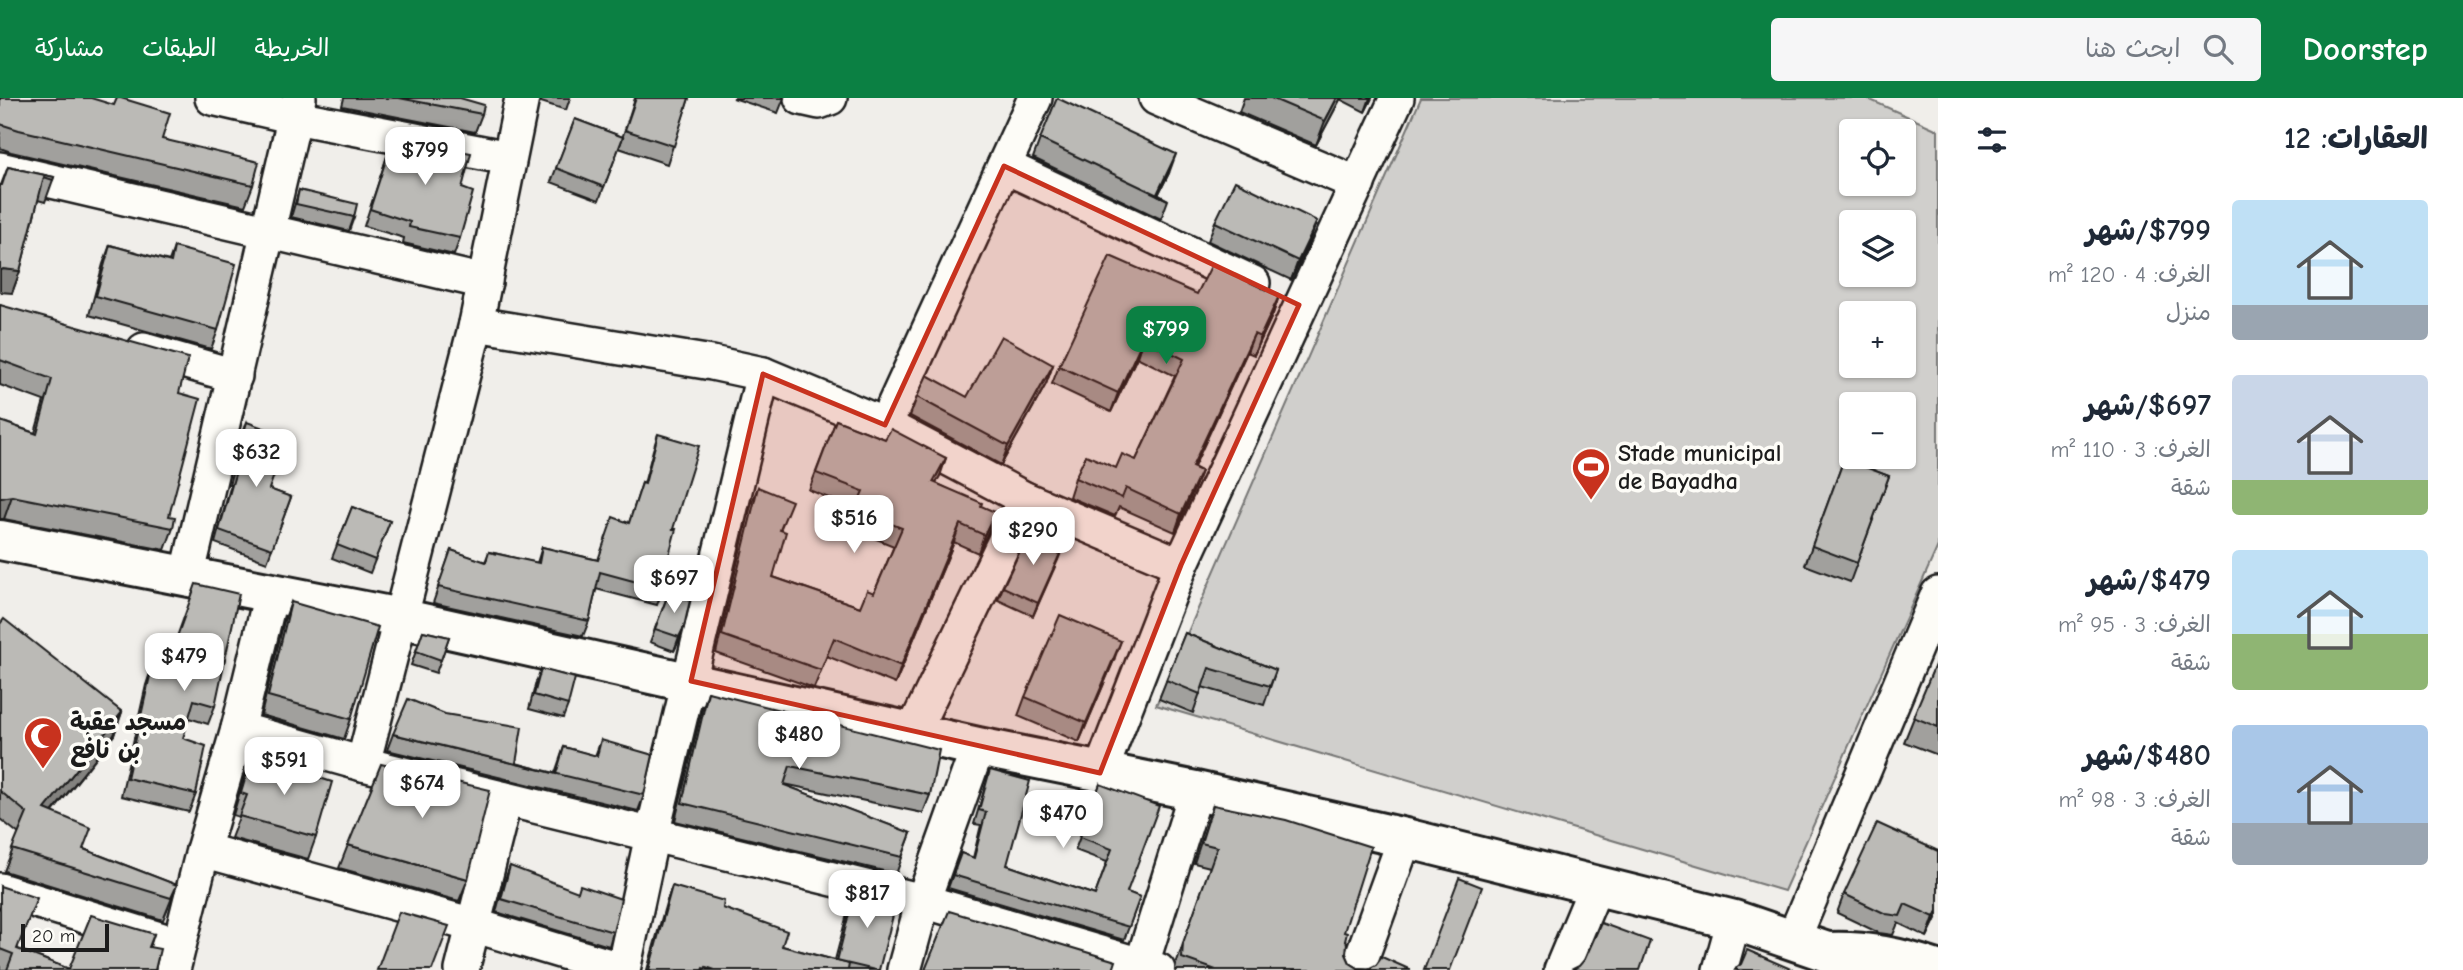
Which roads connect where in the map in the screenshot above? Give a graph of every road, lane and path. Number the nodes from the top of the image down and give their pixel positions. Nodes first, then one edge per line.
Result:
1 (212, 98) edge
2 (522, 98) edge
3 (801, 98) edge
4 (830, 98) edge
5 (1035, 98) edge
6 (1156, 98) edge
7 (1397, 98) edge
8 (1197, 105) edge
9 (297, 107) edge
10 (509, 158) junction
11 (1004, 166) junction
12 (0, 169) edge
13 (1358, 184) junction
14 (267, 230) junction
15 (485, 282) junction
16 (1299, 306) junction
17 (476, 324) junction
18 (117, 343) edge
19 (763, 374) junction
20 (235, 376) junction
21 (885, 425) junction
22 (1025, 499) junction
23 (0, 540) edge
24 (1181, 565) junction
25 (187, 577) junction
26 (271, 594) junction
27 (1938, 594) edge
28 (400, 618) junction
29 (691, 681) junction
30 (238, 729) junction
31 (913, 732) junction
32 (978, 747) junction
33 (363, 764) junction
34 (1100, 773) junction
35 (1196, 791) junction
36 (505, 799) junction
37 (652, 835) junction
38 (1405, 838) junction
39 (202, 850) junction
40 (1597, 884) junction
41 (0, 890) edge
42 (923, 901) junction
43 (1734, 920) junction
44 (473, 925) junction
45 (1825, 954) edge
46 (176, 957) edge
47 (1147, 968) edge
48 (1928, 969) edge
49 (462, 970) edge
50 (904, 970) edge
51 (1357, 970) edge
52 (1561, 970) edge
53 (1720, 970) edge

1 - 9 street
2 - 10 street
3 - 4 street
5 - 11 street
6 - 8 street
7 - 13 street
8 - 13 street
9 - 10 street
9 - 14 street
10 - 15 street
11 - 16 street
11 - 21 street
12 - 14 street
13 - 16 street
14 - 15 street
14 - 20 street
15 - 17 street
16 - 24 street
17 - 19 street
17 - 28 street
18 - 20 street
19 - 21 street
19 - 29 street
20 - 25 street
21 - 22 street
22 - 24 street
22 - 31 street
23 - 25 main road
24 - 34 street
25 - 26 main road
26 - 28 main road
26 - 30 street
27 - 45 street
28 - 29 main road
28 - 33 street
29 - 31 main road
29 - 37 street
30 - 33 street
30 - 39 street
31 - 32 main road
32 - 34 main road
32 - 42 street
33 - 36 street
34 - 35 main road
35 - 38 main road
35 - 47 street
36 - 37 street
36 - 44 street
37 - 42 street
37 - 44 street
38 - 40 main road
38 - 51 street
39 - 44 street
39 - 46 street
40 - 43 main road
40 - 52 street
41 - 46 street
42 - 47 street
42 - 50 street
43 - 45 main road
43 - 53 street
44 - 49 street
45 - 48 main road

